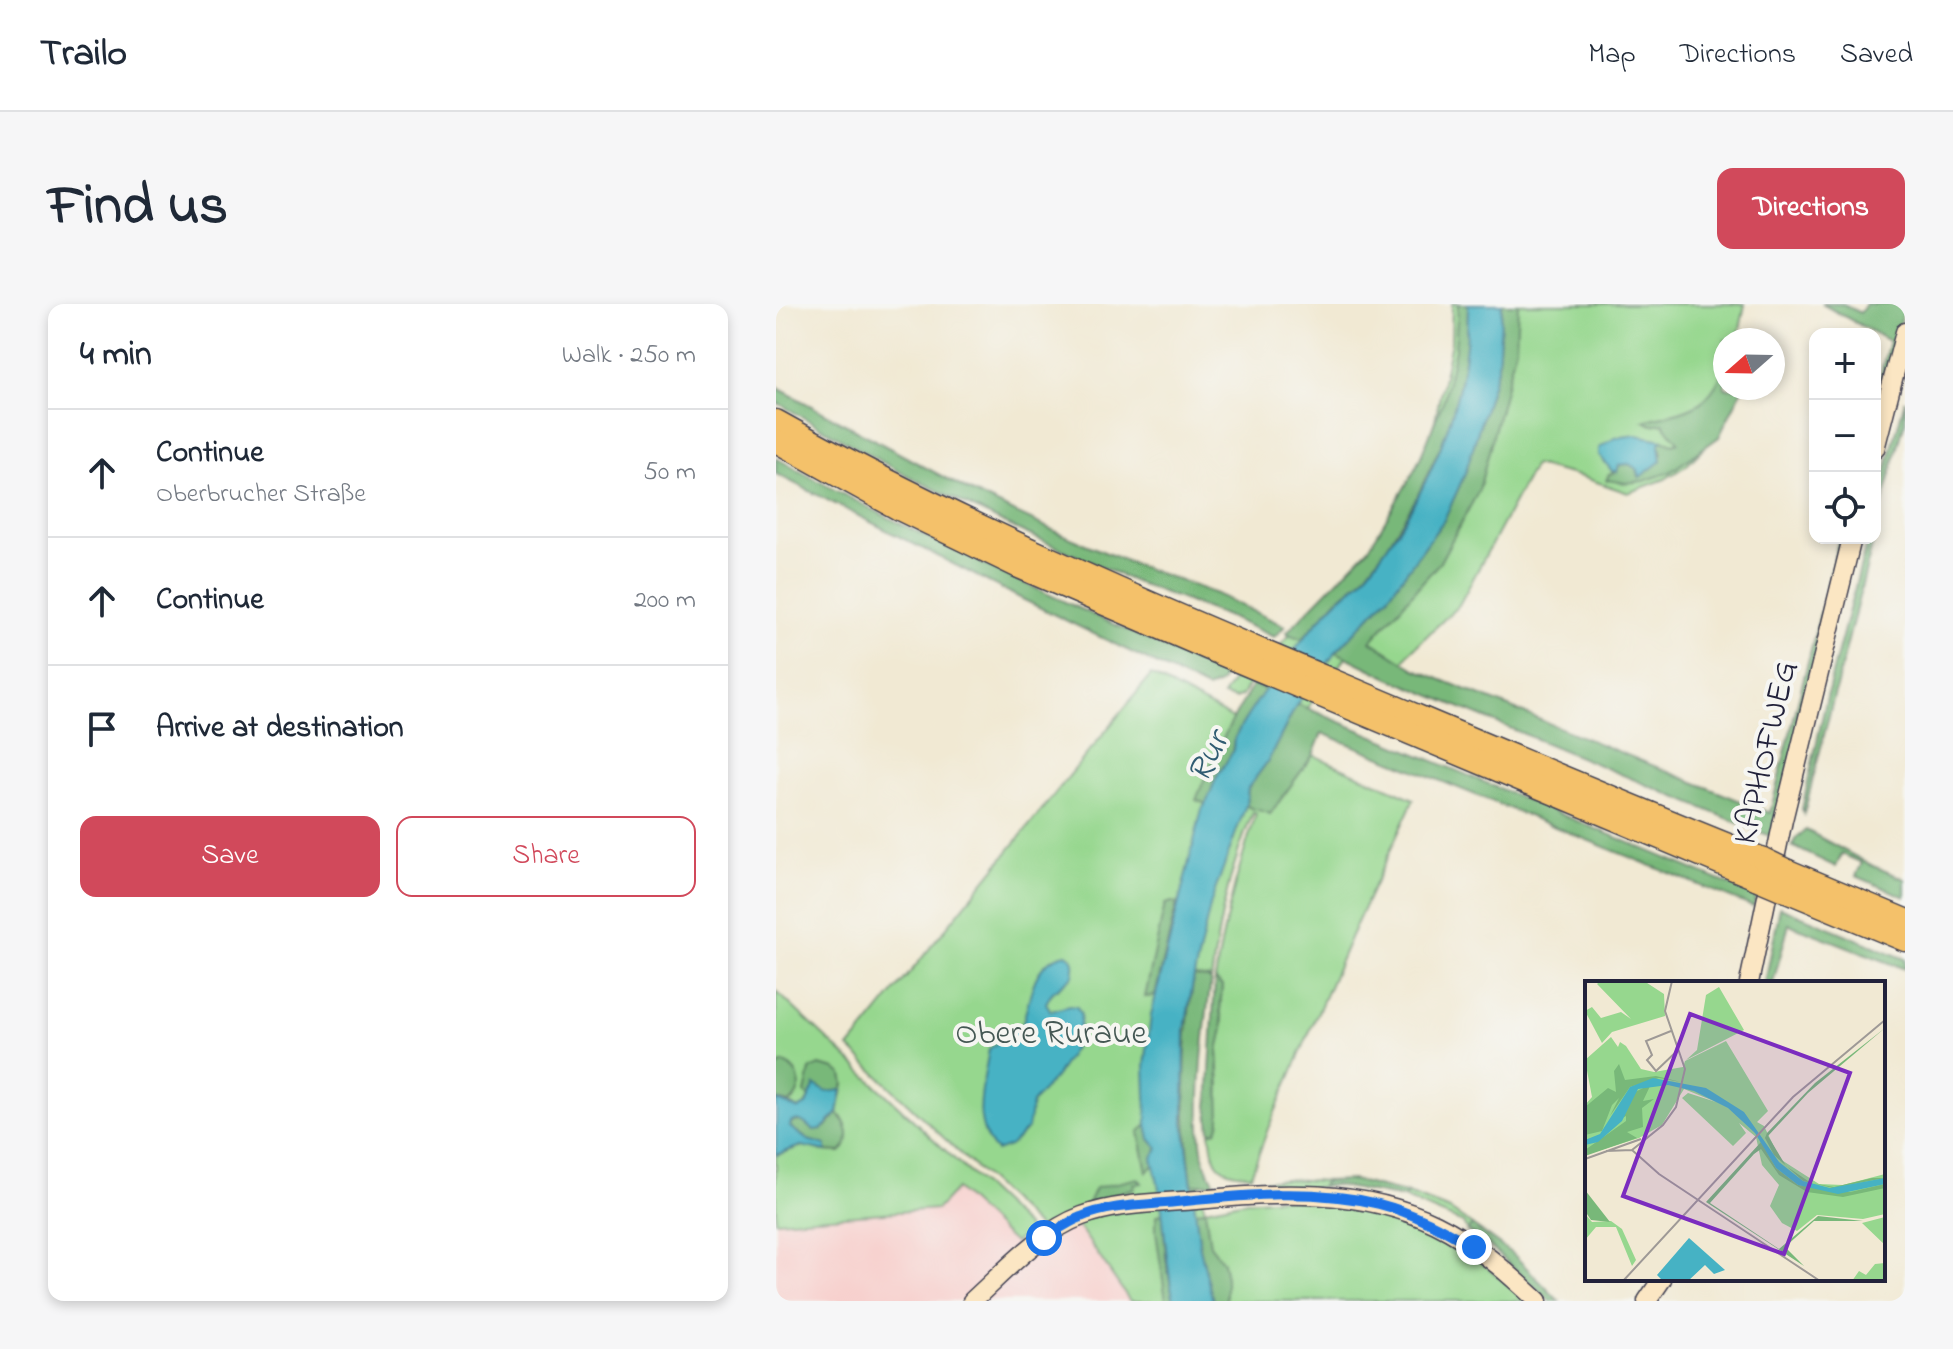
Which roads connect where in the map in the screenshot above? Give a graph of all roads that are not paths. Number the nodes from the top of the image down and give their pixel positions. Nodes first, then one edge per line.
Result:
1 (1905, 332) edge
2 (776, 421) edge
3 (1881, 426) edge
4 (776, 441) edge
5 (1851, 544) edge
6 (1213, 641) junction
7 (1786, 880) junction
8 (1905, 920) edge
9 (1905, 940) edge
10 (1749, 981) edge
11 (1662, 1281) edge
12 (1662, 1281) edge
13 (972, 1301) edge
14 (1538, 1301) edge
15 (1647, 1301) edge
16 (1655, 1301) edge

1 - 3 main road
2 - 6 highway
4 - 6 highway
5 - 10 main road, KAPHOFWEG
6 - 7 highway, bridge
7 - 8 highway
7 - 9 highway
11 - 15 main road
12 - 16 main road
13 - 14 main road

